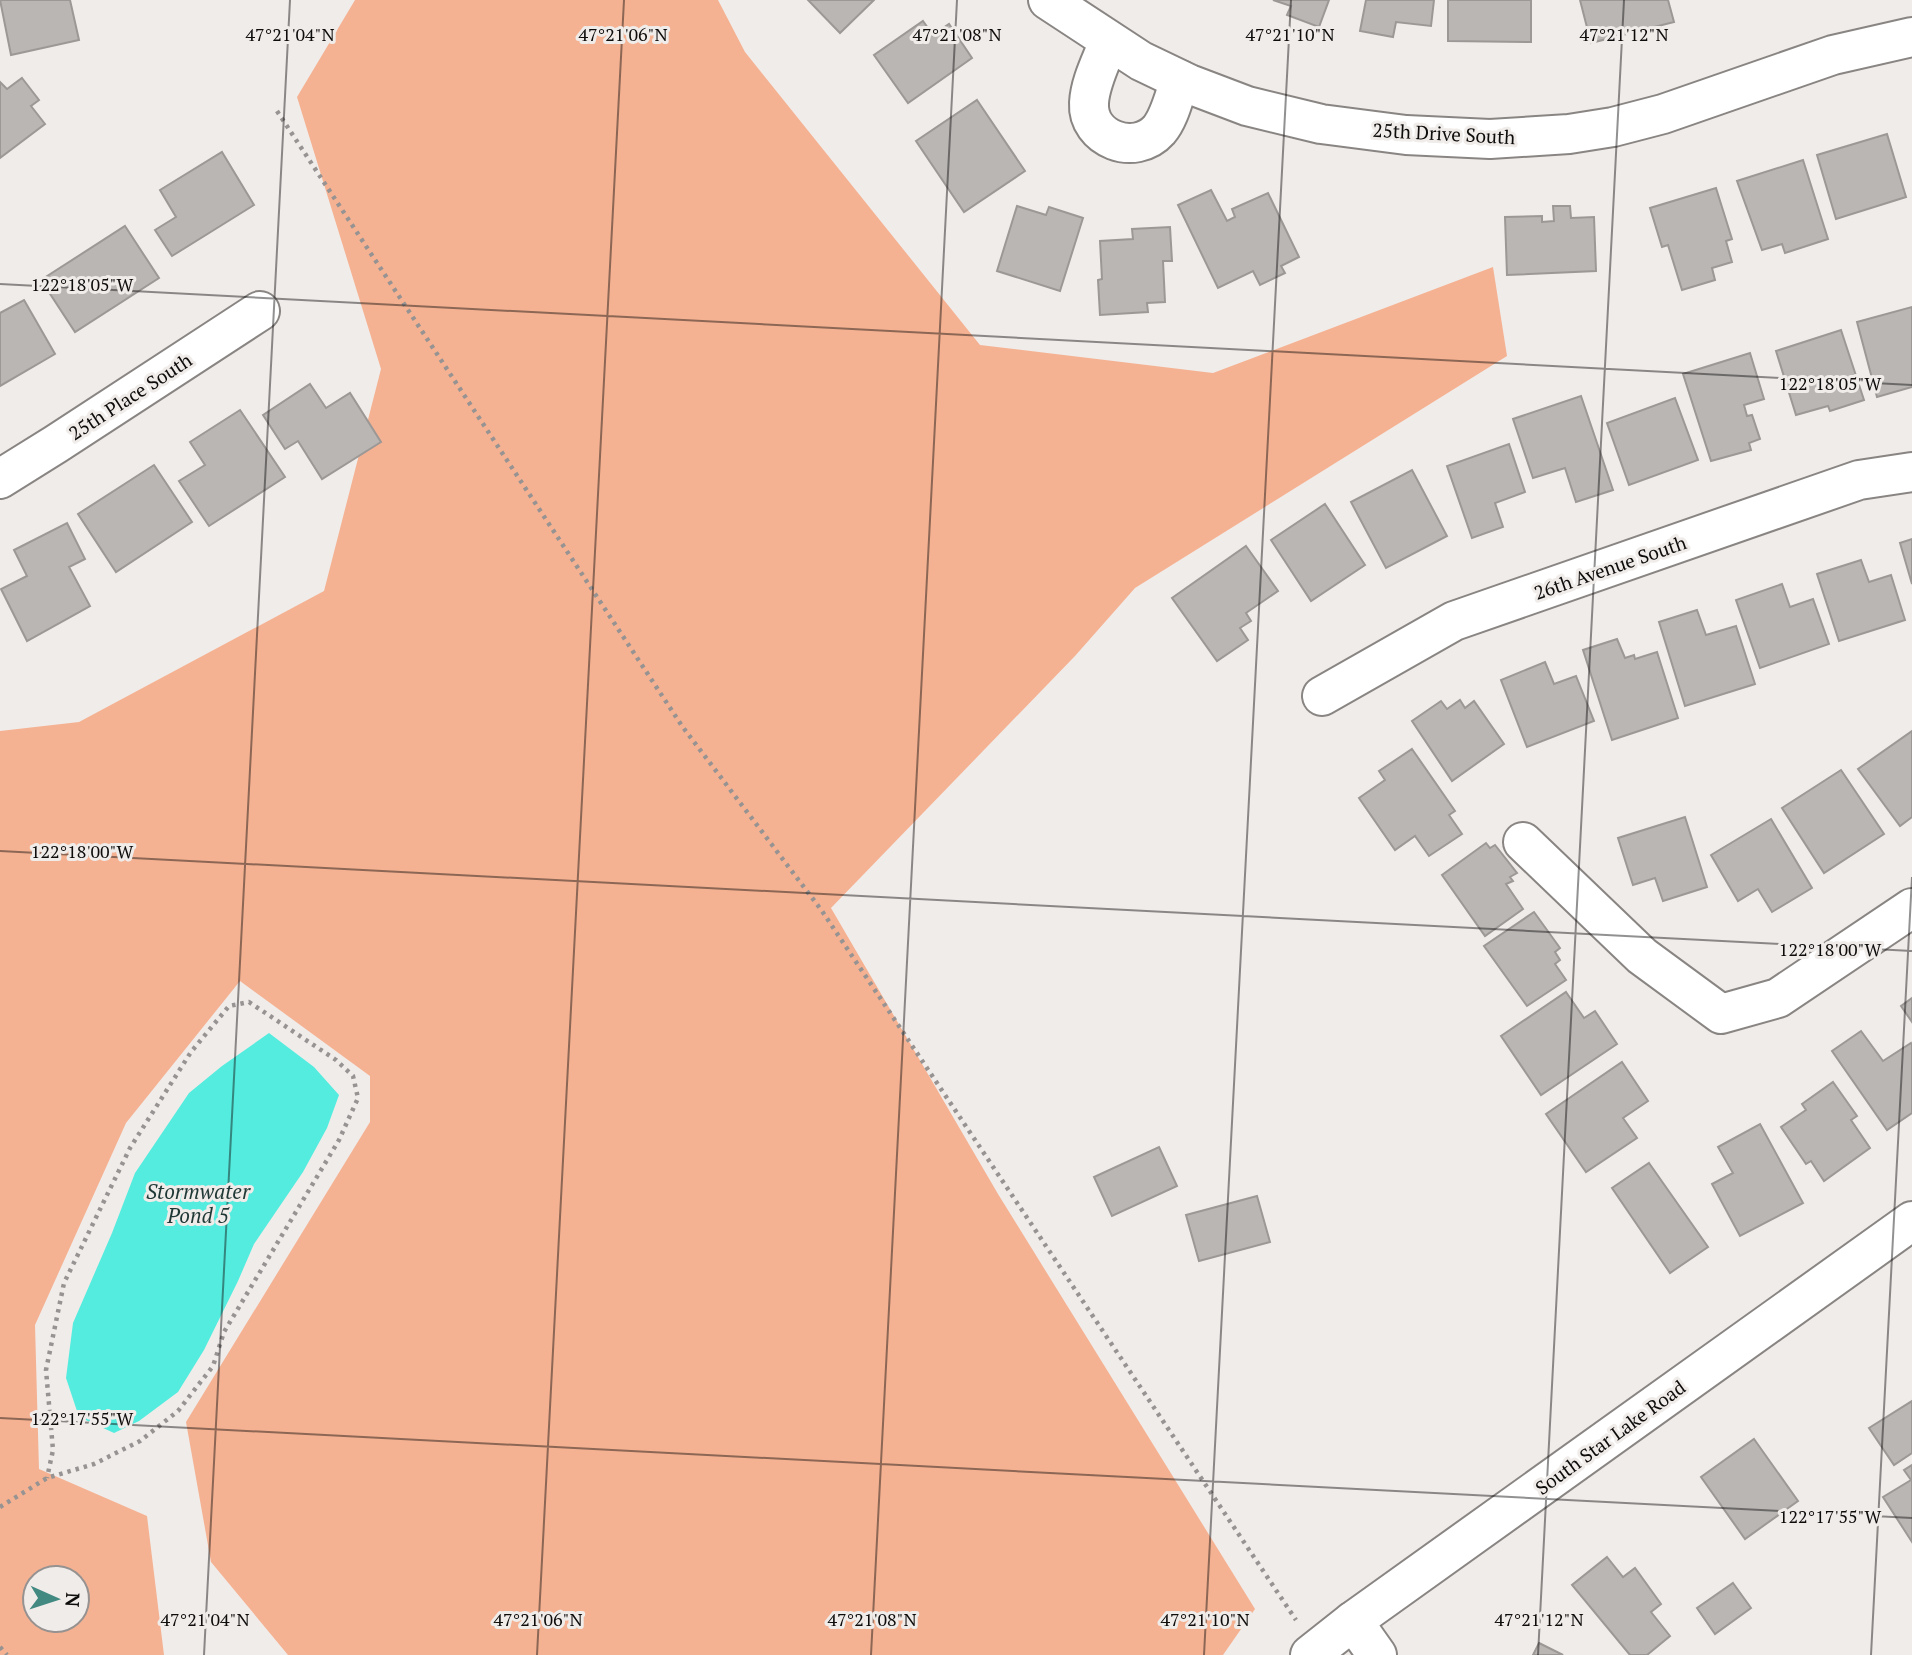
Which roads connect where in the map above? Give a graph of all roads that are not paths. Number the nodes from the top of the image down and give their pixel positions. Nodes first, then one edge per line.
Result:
1 (1048, 0) edge
2 (1912, 37) edge
3 (1110, 41) junction
4 (1180, 80) junction
5 (260, 312) dead end
6 (1912, 472) edge
7 (0, 479) edge
8 (1322, 696) dead end
9 (1522, 842) dead end
10 (1912, 908) edge
11 (1912, 1221) edge
12 (1353, 1621) junction
13 (1313, 1653) edge
14 (1377, 1655) edge

1 - 3 street, 25th Drive South
2 - 4 street, 25th Drive South
3 - 4 street, 25th Drive South
3 - 4 street
5 - 7 street, 25th Place South
6 - 8 street, 26th Avenue South
9 - 10 street
11 - 12 street, South Star Lake Road
12 - 13 street, South Star Lake Road
12 - 14 street

